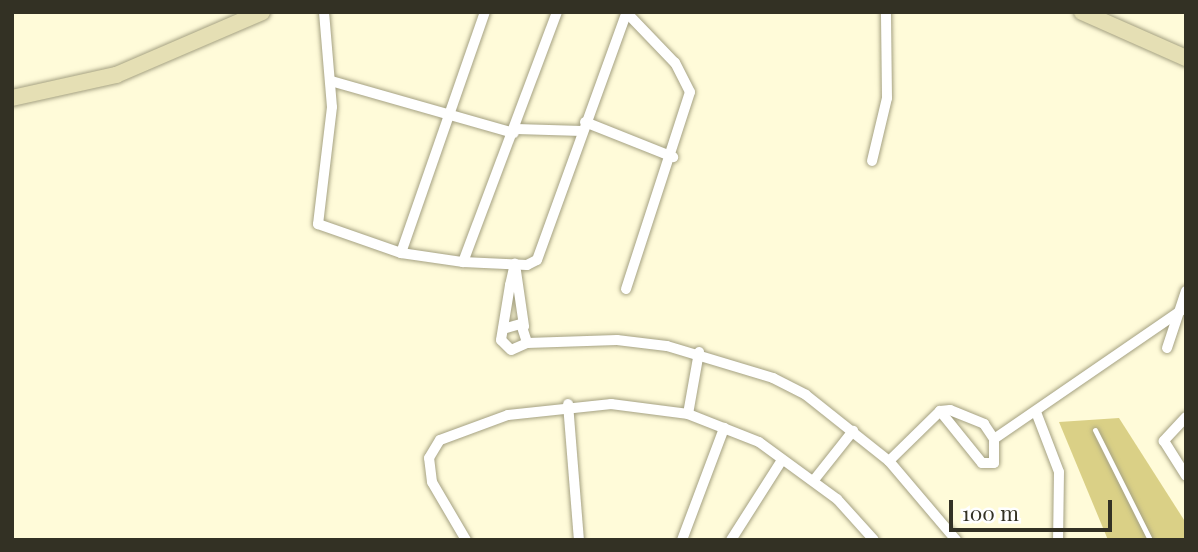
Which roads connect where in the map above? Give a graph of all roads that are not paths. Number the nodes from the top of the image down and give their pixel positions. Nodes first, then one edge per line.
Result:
1 (324, 12) edge
2 (485, 12) edge
3 (557, 12) edge
4 (886, 12) edge
5 (627, 13) edge
6 (1093, 14) edge
7 (250, 15) edge
8 (1186, 58) edge
9 (331, 81) junction
10 (12, 98) edge
11 (448, 115) junction
12 (584, 127) junction
13 (515, 131) junction
14 (673, 156) junction
15 (872, 161) dead end
16 (401, 253) junction
17 (463, 262) junction
18 (516, 264) junction
19 (626, 289) dead end
20 (1186, 291) edge
21 (1183, 309) edge
22 (524, 326) junction
23 (503, 328) junction
24 (527, 342) junction
25 (1167, 348) dead end
26 (699, 352) junction
27 (568, 404) junction
28 (940, 411) junction
29 (1036, 412) junction
30 (688, 414) junction
31 (1186, 417) edge
32 (724, 428) junction
33 (853, 430) junction
34 (1095, 430) dead end
35 (994, 439) junction
36 (782, 460) junction
37 (889, 461) junction
38 (1186, 476) edge
39 (814, 480) junction
40 (466, 540) edge
41 (579, 540) edge
42 (682, 540) edge
43 (731, 540) edge
44 (874, 540) edge
45 (956, 540) edge
46 (1058, 540) edge
47 (1150, 540) edge

1 - 9 street
2 - 11 street
3 - 13 street
4 - 15 street
5 - 12 street
5 - 14 street
6 - 8 main road
7 - 10 main road
9 - 11 street
9 - 16 street
11 - 13 street
11 - 16 street
12 - 13 street
12 - 14 street
12 - 18 street
13 - 17 street
14 - 19 street
16 - 17 street
17 - 18 street
18 - 22 street
18 - 23 street
20 - 21 street
21 - 25 street
21 - 29 street
22 - 23 street
22 - 24 street
23 - 24 street
24 - 26 street
26 - 30 street
26 - 33 street
27 - 30 street
27 - 40 street
27 - 41 street
28 - 35 street
28 - 35 street
28 - 37 street
29 - 35 street
29 - 46 street
30 - 32 street
31 - 38 street
32 - 36 street
32 - 42 street
33 - 37 street
33 - 39 street
34 - 47 lane
36 - 39 street
36 - 43 street
37 - 45 street
39 - 44 street

